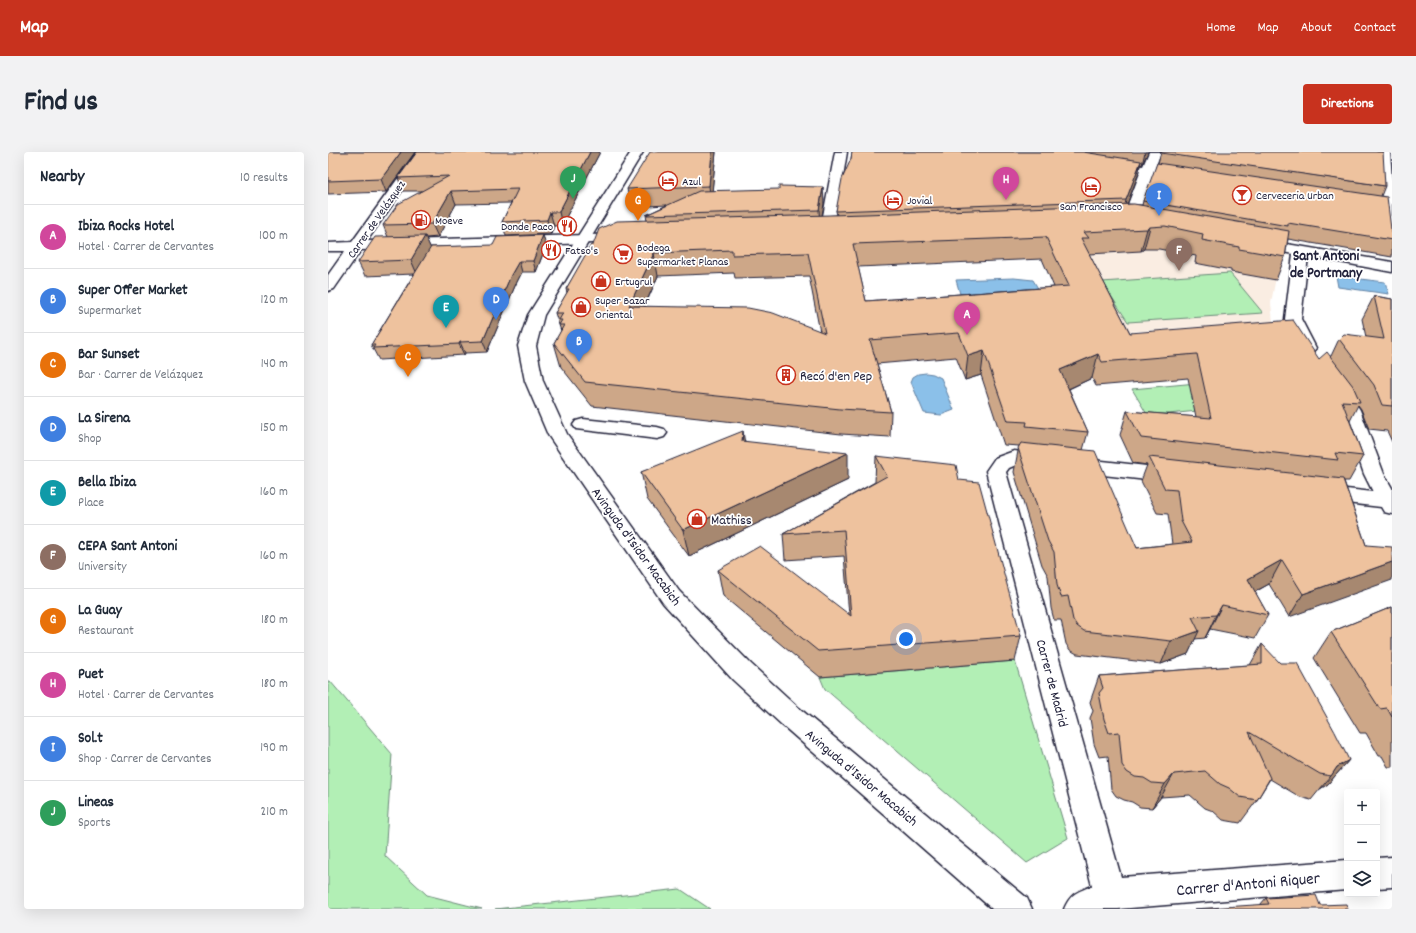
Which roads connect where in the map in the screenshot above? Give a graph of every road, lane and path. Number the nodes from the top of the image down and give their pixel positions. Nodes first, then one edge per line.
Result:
1 (423, 152) edge
2 (637, 152) edge
3 (841, 152) edge
4 (1155, 152) edge
5 (1384, 152) edge
6 (1096, 163) edge
7 (1147, 171) junction
8 (1194, 178) edge
9 (1385, 208) edge
10 (1130, 221) edge
11 (842, 231) edge
12 (639, 237) edge
13 (584, 239) junction
14 (1247, 241) edge
15 (1392, 244) edge
16 (357, 246) junction
17 (328, 247) edge
18 (1301, 251) junction
19 (1392, 267) edge
20 (328, 286) edge
21 (1315, 359) edge
22 (1328, 377) edge
23 (582, 425) dead end
24 (657, 433) dead end
25 (1193, 479) edge
26 (1303, 491) edge
27 (1391, 503) edge
28 (1392, 872) edge
29 (1380, 873) edge
30 (1344, 875) edge
31 (1110, 894) junction
32 (1016, 909) edge
33 (1080, 909) edge

1 - 16 street, Carrer de Velázquez
2 - 13 street, Avinguda d'Isidor Macabich
3 - 11 street
4 - 7 street
5 - 9 street
6 - 7 street
7 - 8 street
7 - 10 street
9 - 15 street
12 - 13 street
13 - 16 street
13 - 32 street, Avinguda d'Isidor Macabich
14 - 18 street
16 - 17 street
16 - 20 street, Carrer de Velázquez
18 - 19 street
18 - 21 street
22 - 27 street
23 - 24 street
25 - 31 street, Carrer de Madrid
26 - 27 street
28 - 29 street
30 - 31 street, Carrer d'Antoni Riquer
31 - 33 street, Carrer d'Antoni Riquer

